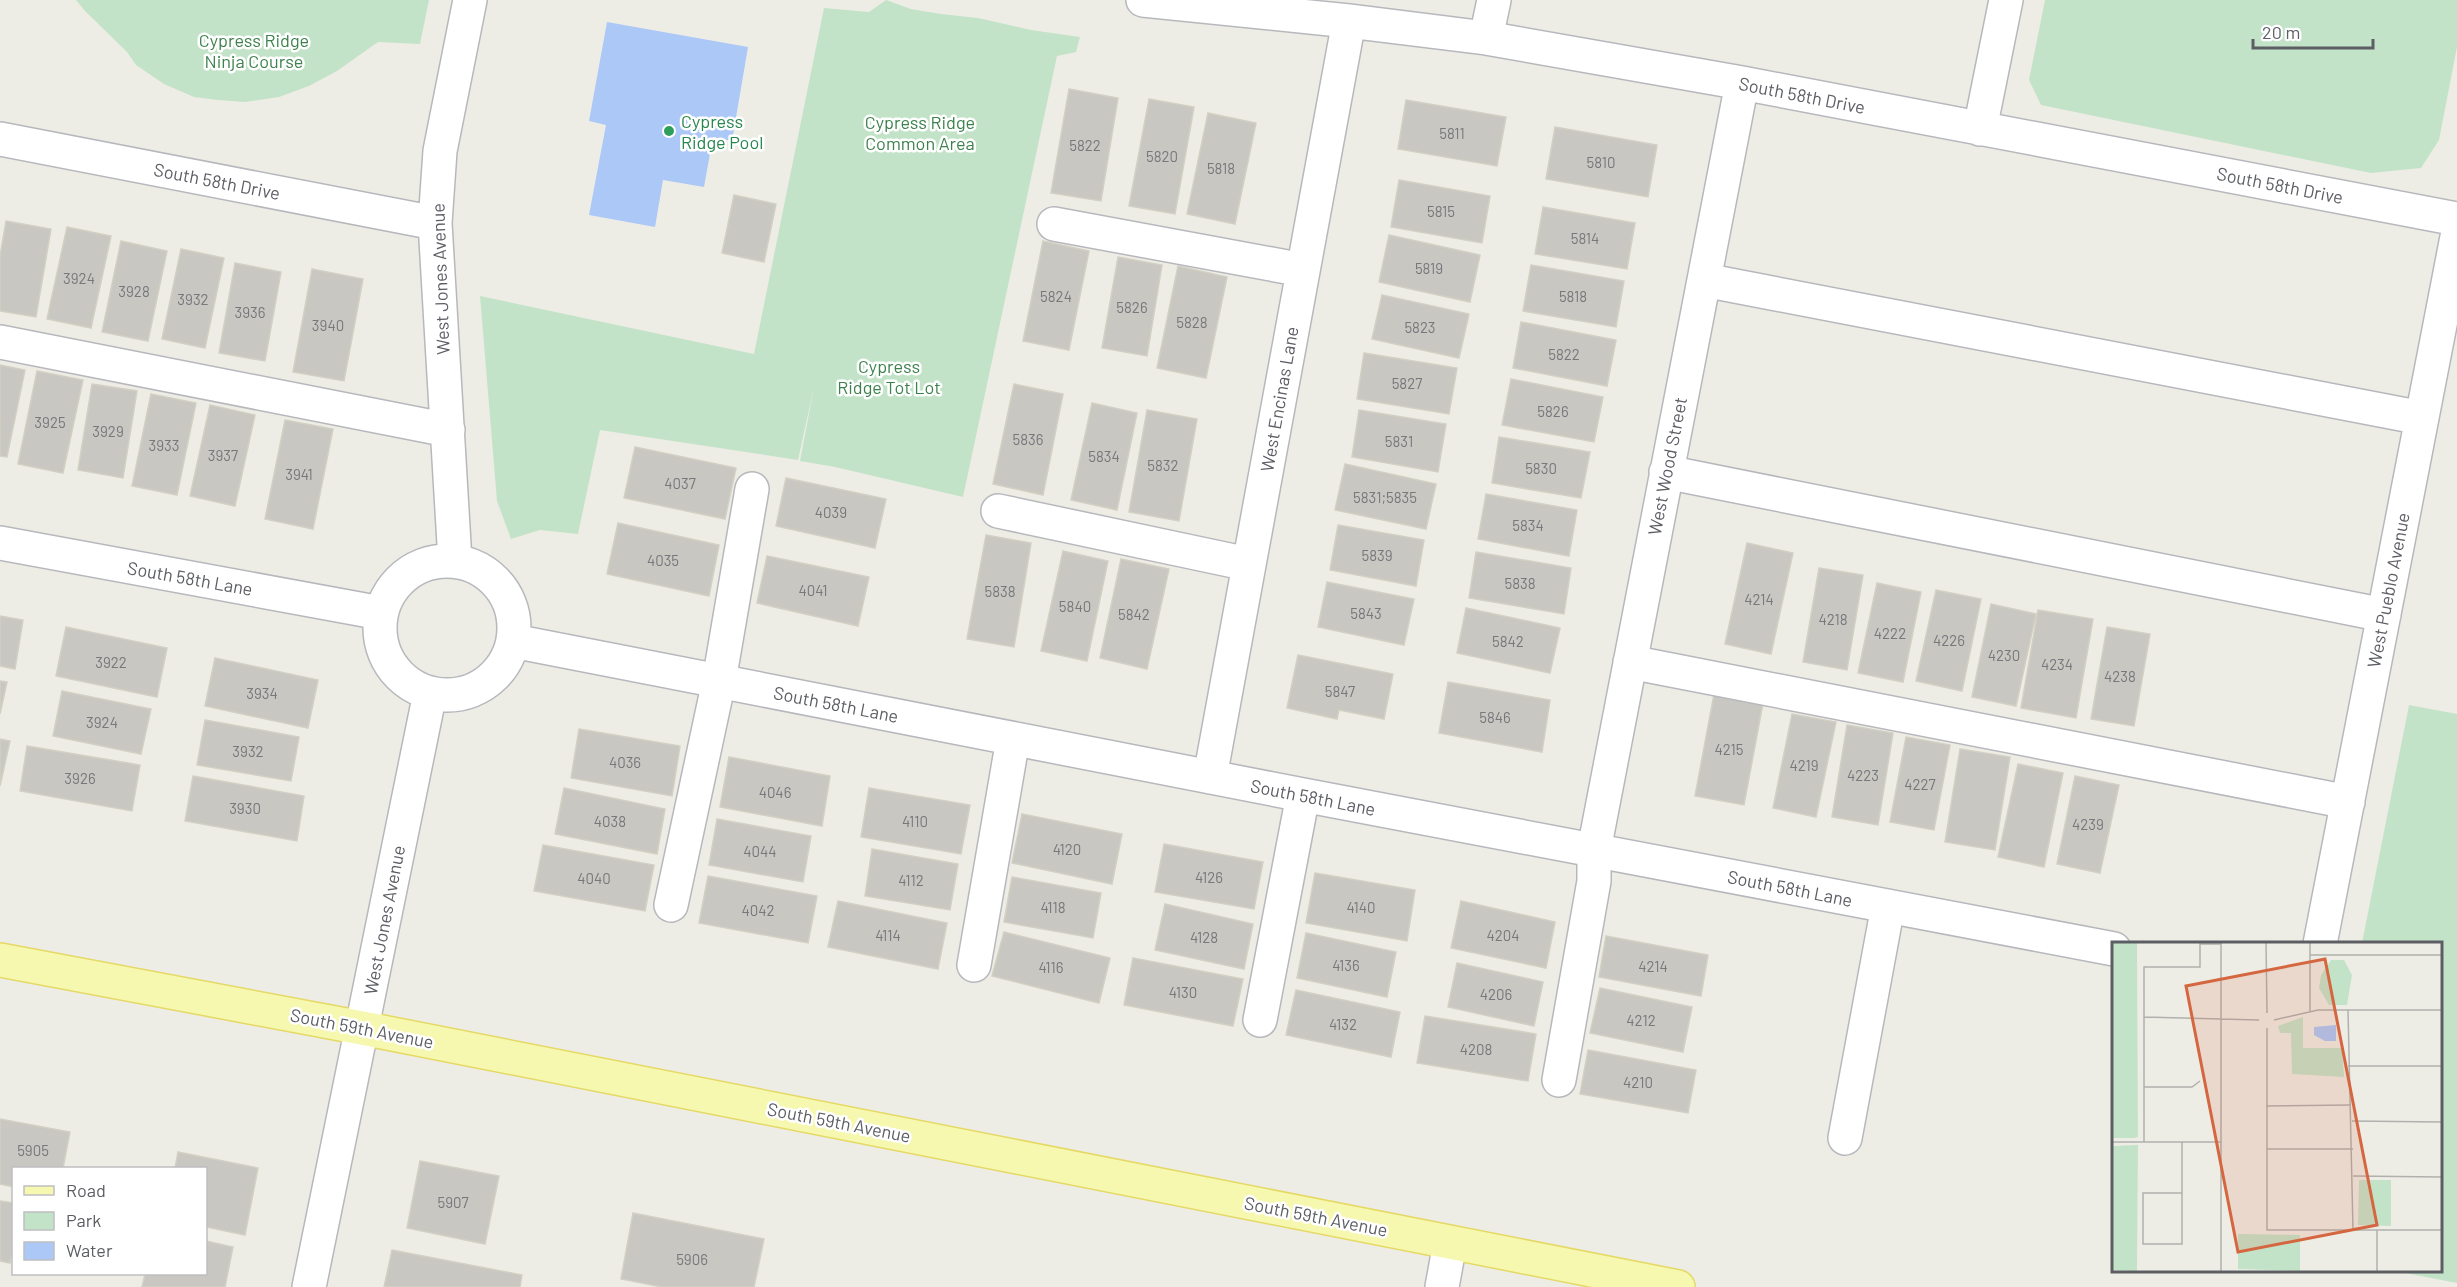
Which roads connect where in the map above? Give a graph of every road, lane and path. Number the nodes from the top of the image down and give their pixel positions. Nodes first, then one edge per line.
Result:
1 (470, 0) edge
2 (1143, 0) edge
3 (1494, 0) edge
4 (2006, 0) edge
5 (1349, 21) junction
6 (1486, 38) junction
7 (1742, 83) junction
8 (1980, 129) junction
9 (0, 139) edge
10 (2457, 219) edge
11 (435, 224) junction
12 (1054, 224) dead end
13 (2456, 248) edge
14 (1303, 270) junction
15 (1704, 280) junction
16 (0, 342) edge
17 (2422, 417) junction
18 (448, 430) junction
19 (1666, 472) junction
20 (752, 489) dead end
21 (998, 511) dead end
22 (0, 543) edge
23 (455, 561) junction
24 (1248, 564) junction
25 (381, 613) junction
26 (2384, 615) junction
27 (513, 641) junction
28 (1630, 662) junction
29 (718, 681) junction
30 (430, 693) junction
31 (1013, 739) junction
32 (1210, 777) junction
33 (1303, 795) junction
34 (2348, 802) junction
35 (1594, 850) junction
36 (671, 905) dead end
37 (1888, 906) junction
38 (2320, 942) edge
39 (2112, 949) edge
40 (0, 960) edge
41 (974, 965) dead end
42 (1260, 1020) dead end
43 (362, 1028) junction
44 (1559, 1080) dead end
45 (1845, 1138) dead end
46 (1450, 1243) junction
47 (309, 1287) edge
48 (1442, 1287) edge
49 (1678, 1287) edge

1 - 11 street, West Jones Avenue
2 - 5 street, South 58th Drive
3 - 6 street
4 - 8 street
5 - 6 street, South 58th Drive
5 - 14 street, West Encinas Lane
6 - 7 street, South 58th Drive
7 - 8 street, South 58th Drive
7 - 15 street, West Wood Street
8 - 10 street, South 58th Drive
9 - 11 street, South 58th Drive
11 - 18 street, West Jones Avenue
12 - 14 street
13 - 17 street, West Pueblo Avenue
14 - 24 street, West Encinas Lane
15 - 17 street
15 - 19 street, West Wood Street
16 - 18 street
17 - 26 street, West Pueblo Avenue
18 - 23 street, West Jones Avenue
19 - 26 street
19 - 28 street, West Wood Street
20 - 29 street
21 - 24 street
22 - 25 street, South 58th Lane
23 - 25 street
23 - 27 street
24 - 32 street, West Encinas Lane
25 - 30 street
26 - 34 street, West Pueblo Avenue
27 - 29 street, South 58th Lane
27 - 30 street
28 - 34 street
28 - 35 street, West Wood Street
29 - 31 street, South 58th Lane
29 - 36 street
30 - 43 street, West Jones Avenue
31 - 32 street, South 58th Lane
31 - 41 street
32 - 33 street, South 58th Lane
33 - 35 street, South 58th Lane
33 - 42 street
34 - 38 street, West Pueblo Avenue
35 - 37 street, South 58th Lane
35 - 44 street, West Wood Street
37 - 39 street, South 58th Lane
37 - 45 street
40 - 43 main road, South 59th Avenue
43 - 46 main road, South 59th Avenue
43 - 47 street, West Jones Avenue
46 - 48 street
46 - 49 main road, South 59th Avenue

